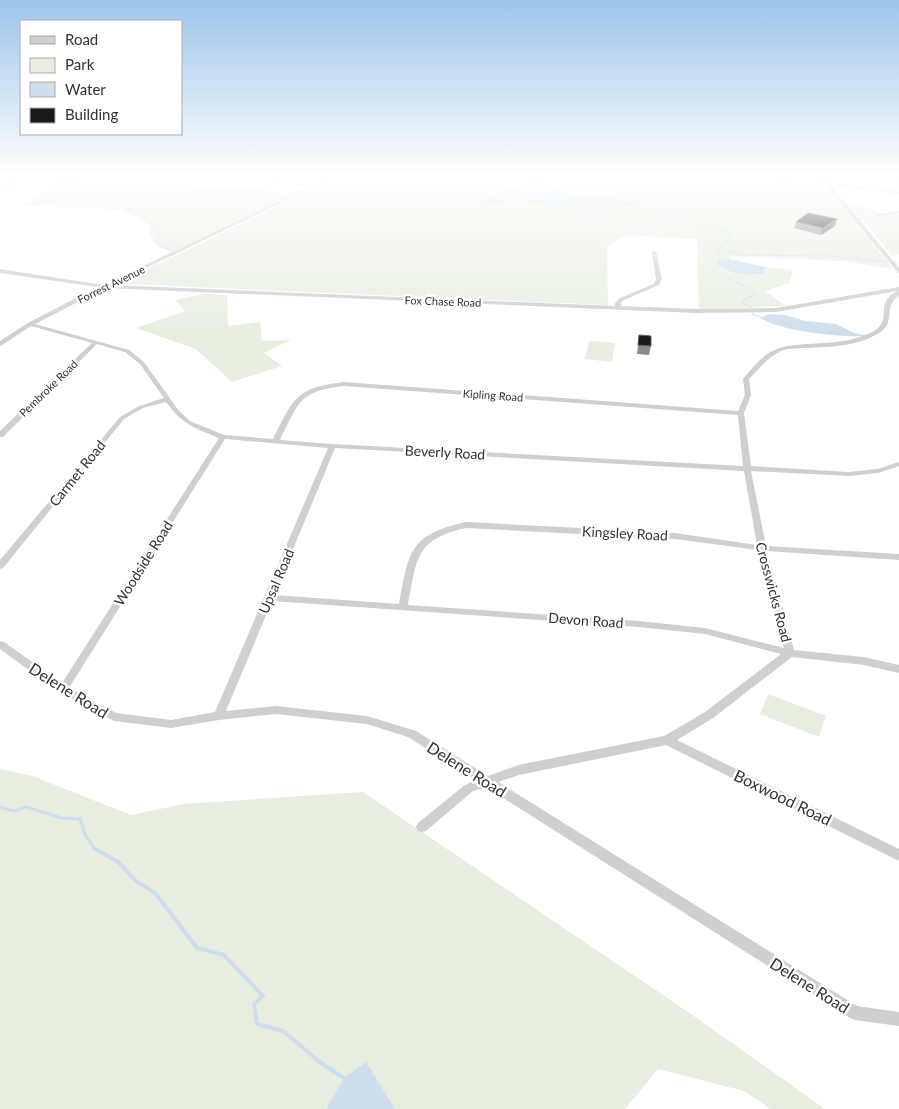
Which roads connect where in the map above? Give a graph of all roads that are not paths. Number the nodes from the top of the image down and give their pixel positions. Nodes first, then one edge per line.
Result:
1 (225, 229) edge
2 (864, 229) edge
3 (654, 252) dead end
4 (0, 271) edge
5 (899, 272) edge
6 (899, 282) edge
7 (105, 286) junction
8 (887, 290) junction
9 (899, 290) edge
10 (618, 308) junction
11 (30, 324) junction
12 (96, 342) junction
13 (0, 344) edge
14 (168, 399) junction
15 (741, 412) junction
16 (0, 434) edge
17 (223, 436) junction
18 (275, 442) junction
19 (332, 446) junction
20 (899, 464) edge
21 (747, 468) junction
22 (762, 548) junction
23 (899, 557) edge
24 (0, 566) edge
25 (269, 598) junction
26 (403, 606) junction
27 (0, 644) edge
28 (790, 653) junction
29 (899, 669) edge
30 (63, 690) junction
31 (219, 716) junction
32 (667, 740) junction
33 (488, 781) junction
34 (422, 827) dead end
35 (899, 855) edge
36 (899, 1019) edge

1 - 7 street, Forrest Avenue
2 - 5 street
3 - 10 street
4 - 7 street, Fox Chase Road
6 - 8 street, Fox Chase Road
7 - 10 street, Fox Chase Road
7 - 11 street, Forrest Avenue
8 - 9 street, Fox Chase Road
8 - 10 street, Fox Chase Road
9 - 15 street, Crosswicks Road
11 - 12 street, Beverly Road
11 - 13 street, Forrest Avenue
12 - 14 street, Beverly Road
12 - 16 street, Pembroke Road
14 - 17 street, Beverly Road
14 - 24 street, Carmet Road
15 - 18 street, Kipling Road
15 - 21 street, Crosswicks Road
17 - 18 street, Beverly Road
17 - 30 street, Woodside Road
18 - 19 street, Beverly Road
19 - 21 street, Beverly Road
19 - 25 street, Upsal Road
20 - 21 street, Beverly Road
21 - 22 street, Crosswicks Road
22 - 23 street, Kingsley Road
22 - 26 street, Kingsley Road
22 - 28 street, Crosswicks Road
25 - 26 street, Devon Road
25 - 31 street, Upsal Road
26 - 28 street, Devon Road
27 - 30 street, Delene Road
28 - 29 street, Devon Road
28 - 32 street, Crosswicks Road
30 - 31 street, Delene Road
31 - 33 street, Delene Road
32 - 33 street, Crosswicks Road
32 - 35 street, Boxwood Road
33 - 34 street, Crosswicks Road
33 - 36 street, Delene Road

